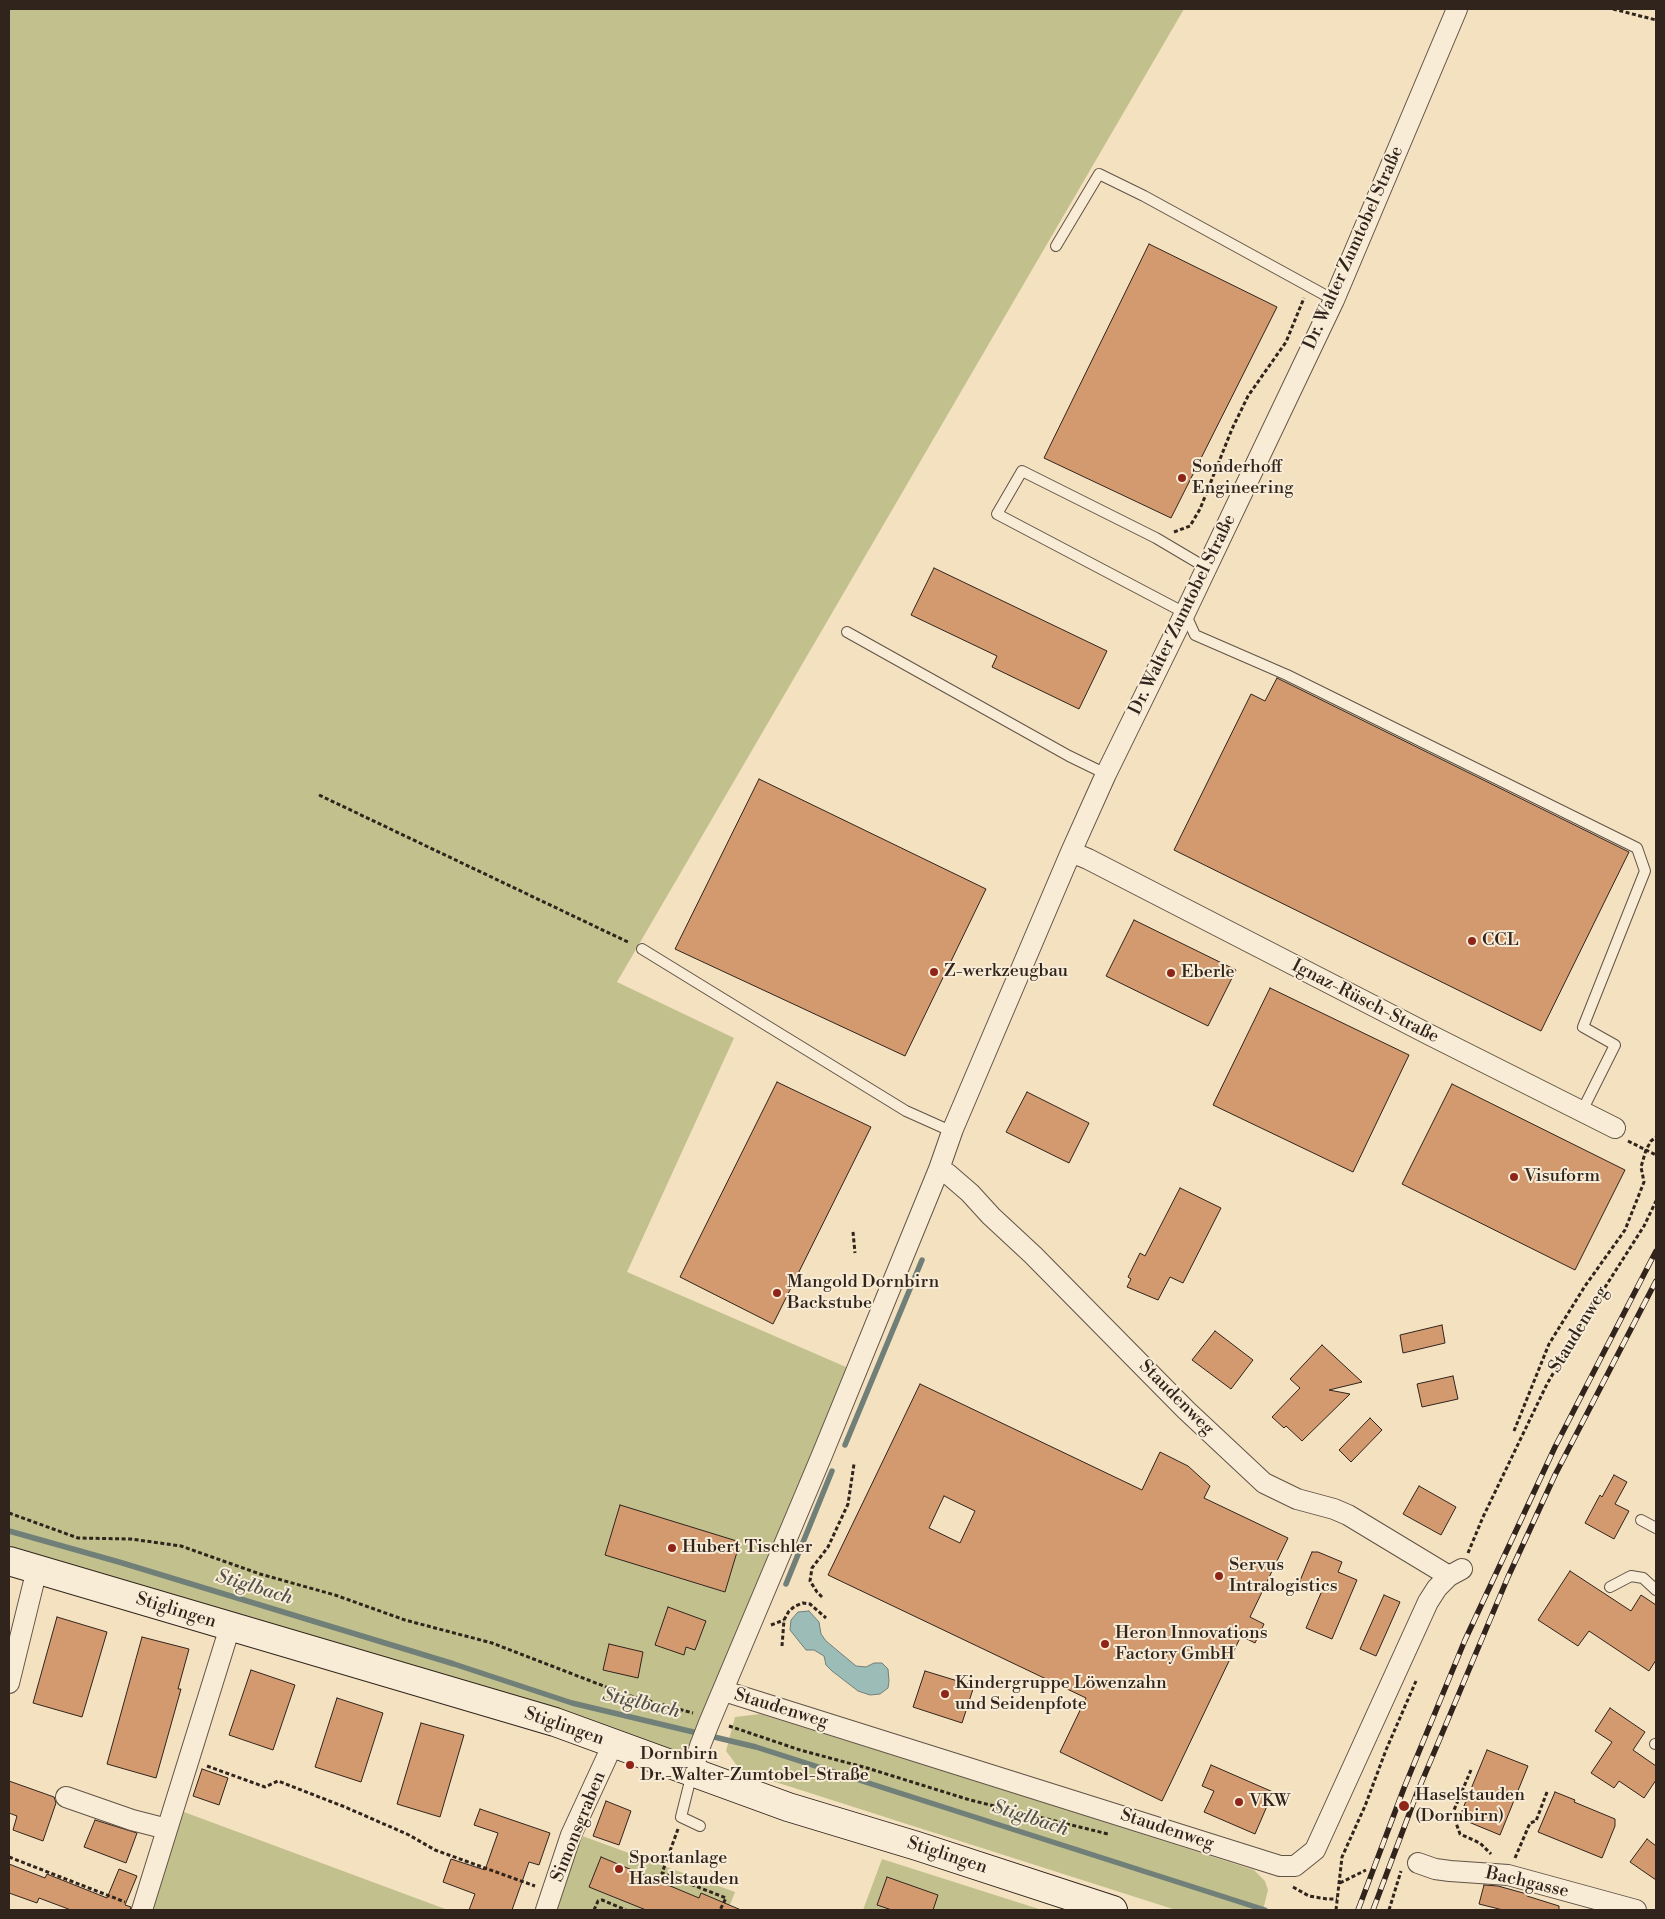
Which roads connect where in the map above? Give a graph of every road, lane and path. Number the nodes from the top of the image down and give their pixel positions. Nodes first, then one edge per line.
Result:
1 (1457, 9) edge
2 (1613, 9) edge
3 (1656, 20) edge
4 (1056, 246) dead end
5 (1309, 286) junction
6 (1334, 300) junction
7 (1156, 538) junction
8 (1205, 567) junction
9 (1185, 613) junction
10 (847, 632) dead end
11 (1106, 774) junction
12 (319, 795) dead end
13 (1071, 852) junction
14 (642, 949) joint
15 (1582, 1111) junction
16 (1615, 1128) joint
17 (953, 1129) junction
18 (1656, 1137) edge
19 (1646, 1150) junction
20 (1656, 1155) edge
21 (939, 1169) junction
22 (1656, 1201) edge
23 (853, 1232) dead end
24 (855, 1253) dead end
25 (1514, 1431) dead end
26 (854, 1464) dead end
27 (9, 1513) edge
28 (1641, 1520) dead end
29 (1656, 1528) edge
30 (9, 1561) edge
31 (36, 1569) junction
32 (1455, 1572) junction
33 (1610, 1588) dead end
34 (1656, 1590) edge
35 (822, 1597) dead end
36 (826, 1618) dead end
37 (230, 1628) junction
38 (782, 1646) dead end
39 (1419, 1674) dead end
40 (9, 1683) edge
41 (724, 1691) junction
42 (710, 1721) junction
43 (613, 1744) junction
44 (188, 1760) junction
45 (1471, 1770) dead end
46 (692, 1773) junction
47 (1548, 1792) dead end
48 (66, 1797) dead end
49 (681, 1817) junction
50 (700, 1826) dead end
51 (167, 1829) junction
52 (1117, 1837) dead end
53 (9, 1857) edge
54 (1280, 1866) junction
55 (1422, 1869) joint
56 (1366, 1870) dead end
57 (1503, 1874) junction
58 (1339, 1883) junction
59 (1337, 1899) junction
60 (549, 1901) edge
61 (142, 1910) edge
62 (594, 1910) edge
63 (626, 1910) edge
64 (720, 1910) edge
65 (1113, 1910) edge
66 (1336, 1910) edge
67 (1389, 1910) edge
68 (1636, 1910) edge

1 - 6 street, Dr. Walter Zumtobel Straße
2 - 3 path
4 - 5 lane
5 - 6 lane
5 - 7 path
6 - 8 street, Dr. Walter Zumtobel Straße
7 - 8 lane
7 - 9 lane
8 - 9 street, Dr. Walter Zumtobel Straße
9 - 11 street, Dr. Walter Zumtobel Straße
9 - 15 lane
10 - 11 lane
11 - 13 street, Dr. Walter Zumtobel Straße
12 - 14 path
13 - 15 street, Ignaz-Rüsch-Straße
13 - 17 street, Dr. Walter Zumtobel Straße
14 - 17 lane
15 - 16 street, Ignaz-Rüsch-Straße
16 - 19 path
17 - 21 street, Dr. Walter Zumtobel Straße
18 - 19 path
19 - 20 path
19 - 25 path
21 - 32 street, Staudenweg
21 - 41 street, Dr. Walter Zumtobel Straße
22 - 32 path, Staudenweg
23 - 24 path
26 - 35 path
27 - 42 path
28 - 29 lane
30 - 31 main road, Stiglingen
31 - 37 main road, Stiglingen
31 - 40 street
32 - 54 street
33 - 34 lane
36 - 38 path
37 - 43 main road, Stiglingen
37 - 44 street
39 - 58 path
41 - 42 street, Dr. Walter Zumtobel Straße
41 - 54 street, Staudenweg
42 - 46 street
42 - 52 path
43 - 46 main road, Stiglingen
43 - 60 street, Simonsgraben
44 - 51 street
44 - 60 path
45 - 57 path
46 - 49 lane
46 - 65 main road, Stiglingen
47 - 57 path
48 - 51 street
49 - 50 lane
49 - 64 path
51 - 61 street
53 - 61 path
54 - 59 path
55 - 57 street, Bachgasse
55 - 67 path
56 - 58 path
57 - 68 street, Bachgasse
58 - 59 path
59 - 66 path
62 - 63 path

